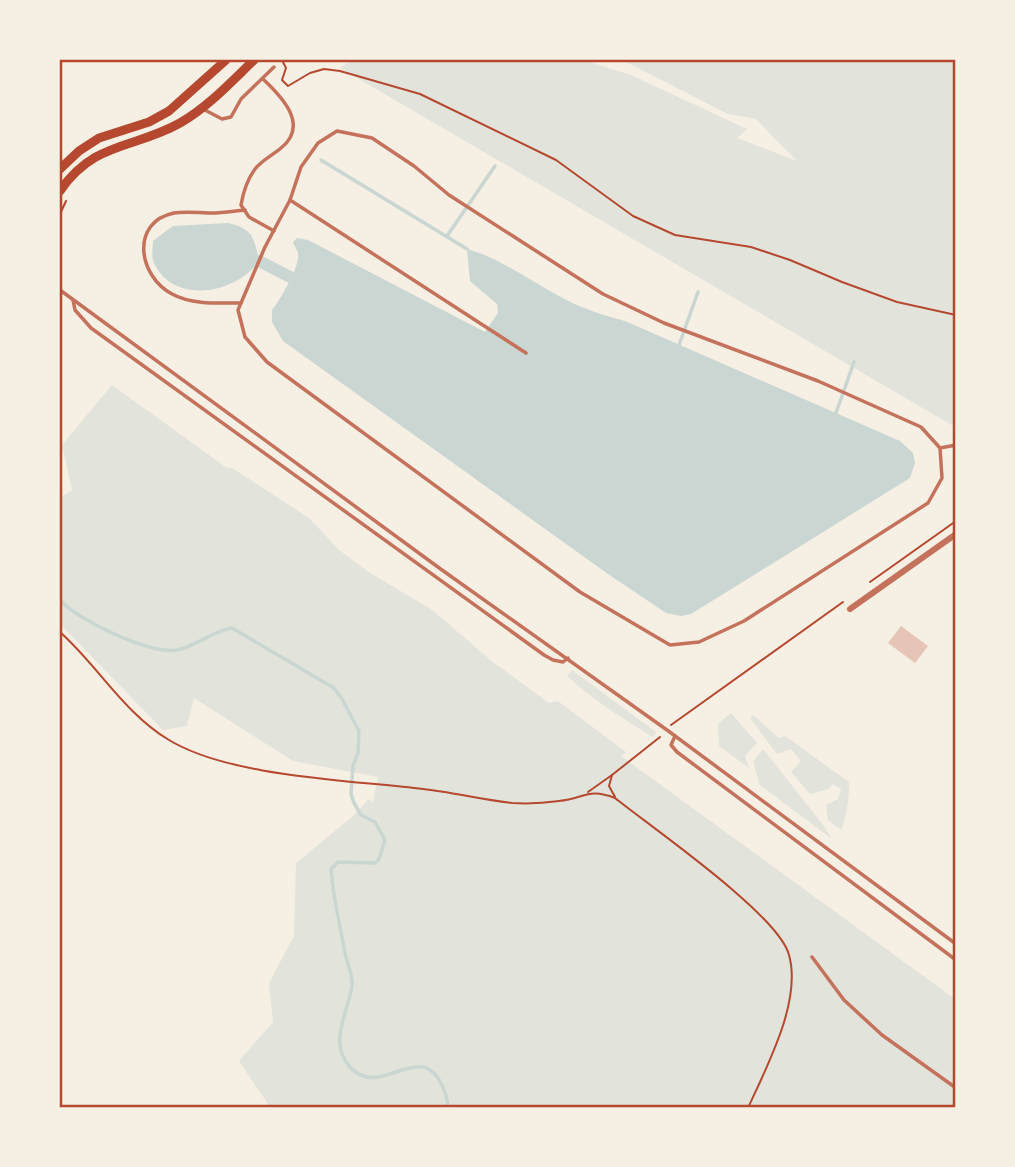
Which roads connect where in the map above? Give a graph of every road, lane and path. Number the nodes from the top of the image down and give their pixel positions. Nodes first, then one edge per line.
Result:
1 (226, 60) edge
2 (253, 60) edge
3 (282, 60) edge
4 (274, 67) dead end
5 (263, 79) junction
6 (202, 108) junction
7 (60, 169) edge
8 (60, 191) edge
9 (290, 200) junction
10 (245, 210) junction
11 (274, 232) junction
12 (60, 290) edge
13 (73, 300) junction
14 (241, 303) junction
15 (956, 314) edge
16 (526, 353) dead end
17 (956, 445) edge
18 (940, 448) junction
19 (956, 521) edge
20 (956, 534) edge
21 (864, 587) dead end
22 (843, 602) dead end
23 (850, 609) dead end
24 (60, 632) edge
25 (568, 658) junction
26 (671, 725) dead end
27 (662, 734) dead end
28 (675, 736) junction
29 (612, 775) junction
30 (587, 793) junction
31 (615, 798) junction
32 (956, 944) edge
33 (812, 957) dead end
34 (956, 960) edge
35 (956, 1088) edge
36 (748, 1108) edge

1 - 7 main road
2 - 6 main road
3 - 15 path
4 - 5 lane
5 - 6 lane
5 - 10 lane
6 - 8 main road
9 - 11 lane
9 - 16 lane
9 - 18 lane
10 - 11 lane
10 - 14 lane
11 - 14 lane
12 - 13 lane
13 - 25 lane
13 - 25 lane
14 - 18 lane
17 - 18 lane
19 - 21 path
20 - 23 street
22 - 26 path
24 - 30 path
25 - 28 lane
27 - 29 path
28 - 32 lane
28 - 34 lane
29 - 30 path
29 - 31 path
30 - 31 path
31 - 36 path
33 - 35 lane

